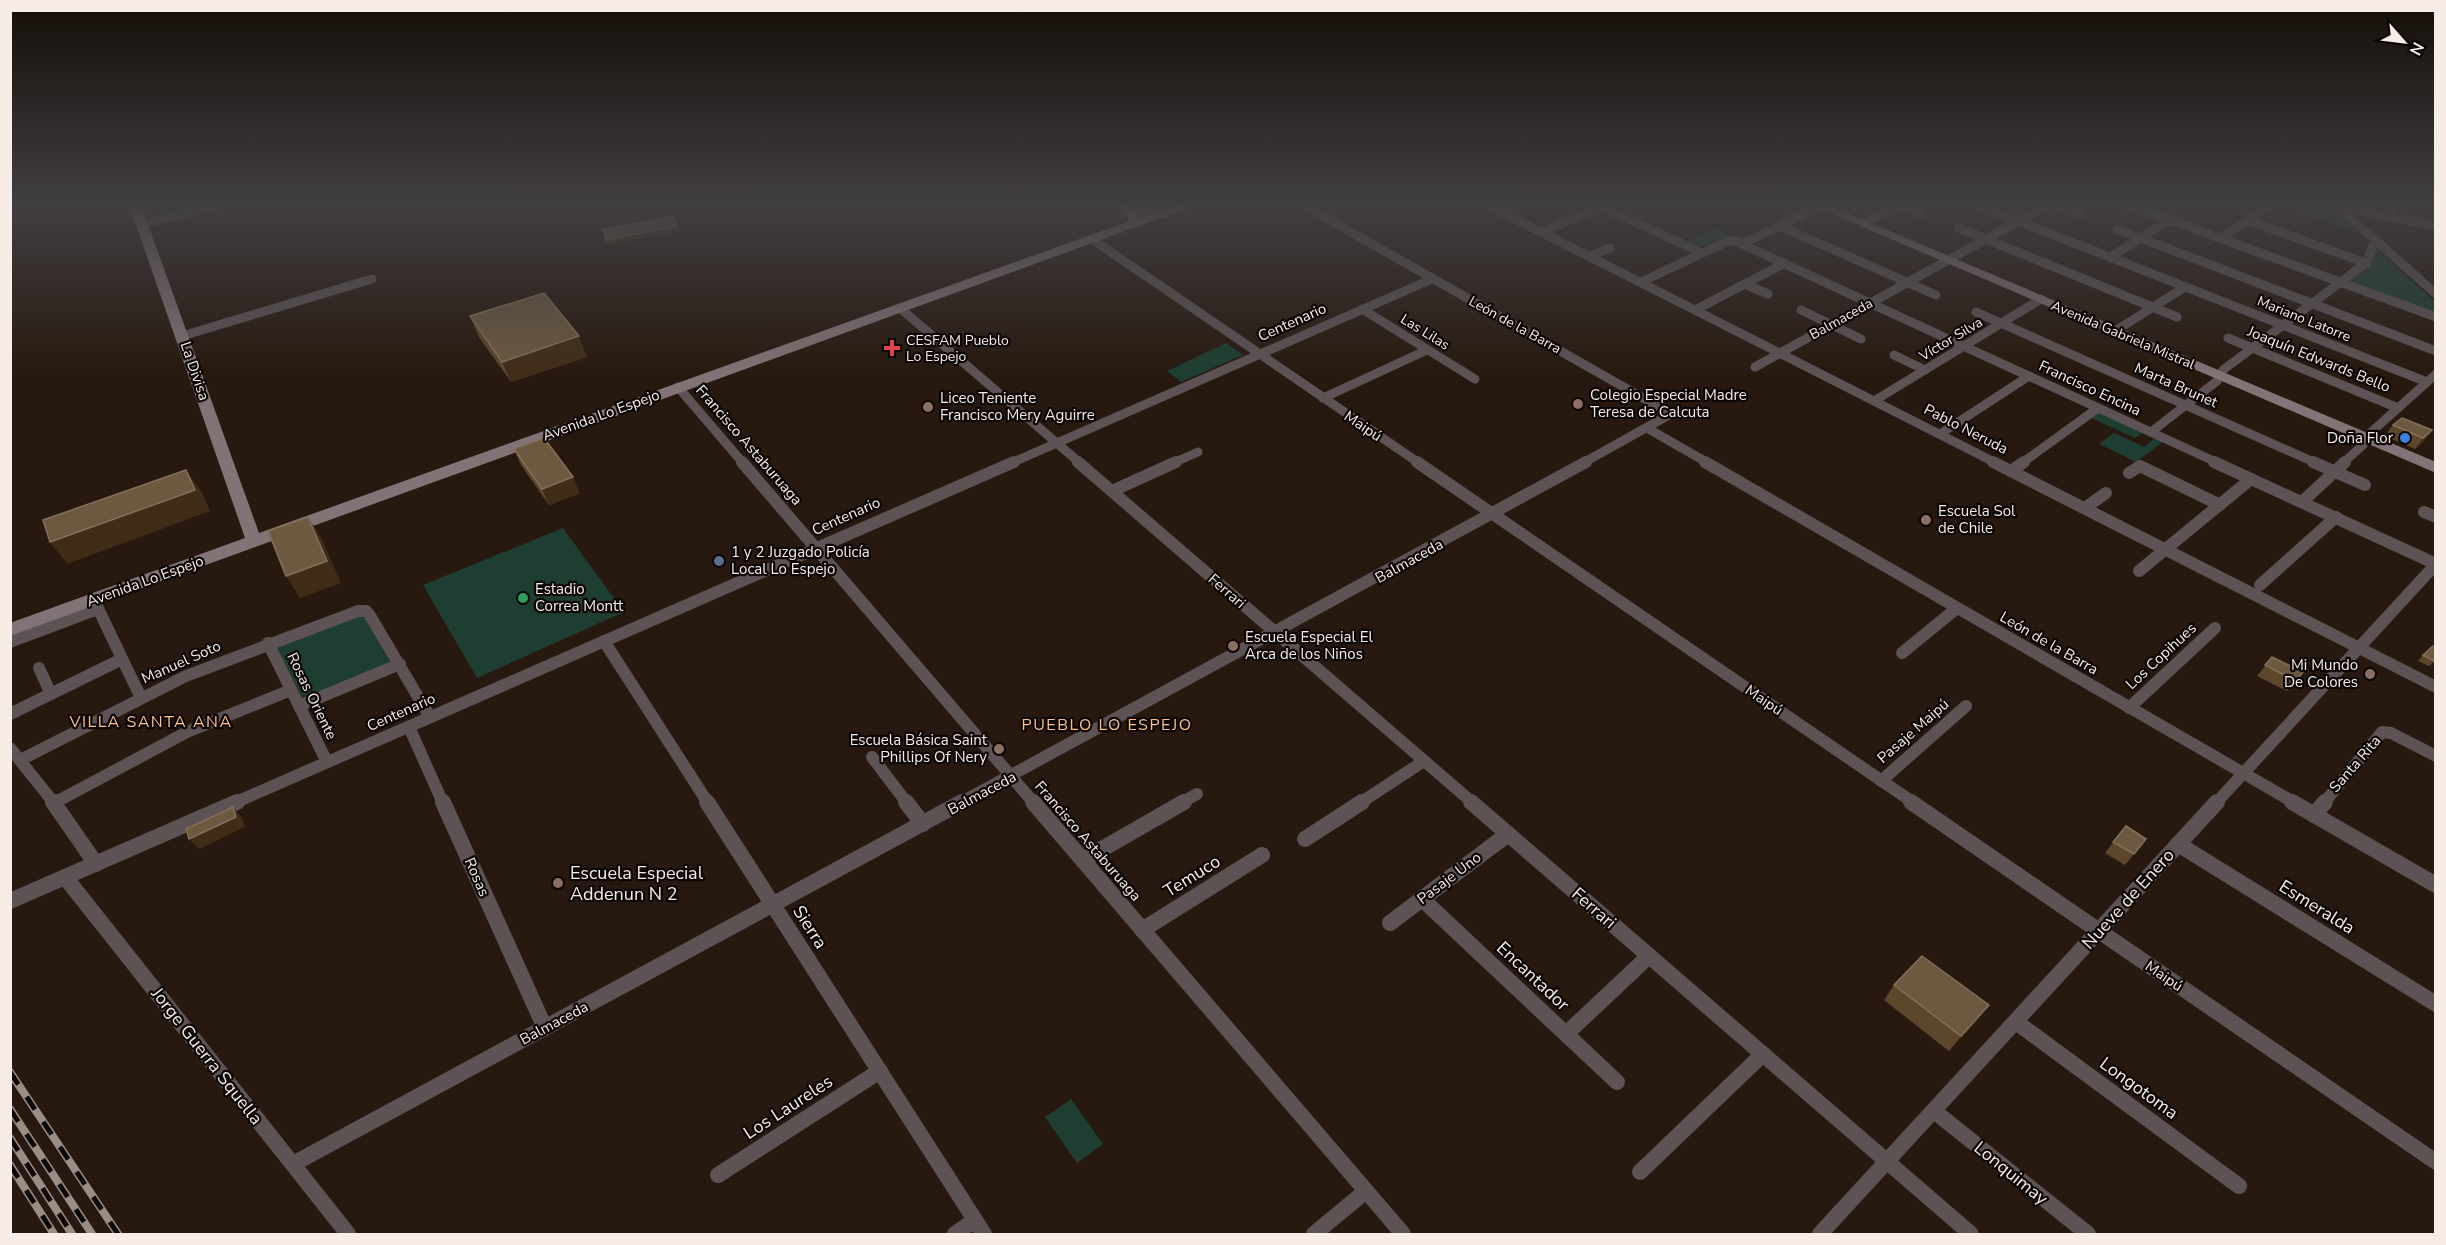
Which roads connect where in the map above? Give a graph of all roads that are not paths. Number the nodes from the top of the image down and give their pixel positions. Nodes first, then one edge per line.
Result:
1 (155, 260) edge
2 (1033, 260) edge
3 (1123, 260) edge
4 (1399, 260) edge
5 (1598, 260) edge
6 (1687, 260) edge
7 (1778, 260) edge
8 (1858, 260) edge
9 (1948, 260) joint
10 (2038, 260) edge
11 (2118, 260) edge
12 (2198, 260) edge
13 (2280, 260) edge
14 (2361, 260) edge
15 (2397, 260) edge
16 (2366, 262) joint
17 (1785, 263) junction
18 (2416, 277) junction
19 (2436, 278) edge
20 (372, 279) dead end
21 (1432, 279) junction
22 (1641, 282) junction
23 (1908, 282) junction
24 (2340, 282) junction
25 (1745, 284) junction
26 (2186, 286) junction
27 (1768, 294) dead end
28 (2436, 294) edge
29 (1936, 295) dead end
30 (2041, 299) junction
31 (1870, 303) junction
32 (2312, 303) junction
33 (2152, 307) junction
34 (900, 308) junction
35 (1362, 309) junction
36 (1695, 310) junction
37 (1801, 310) dead end
38 (1976, 312) dead end
39 (2177, 317) dead end
40 (2436, 317) edge
41 (2002, 323) junction
42 (1831, 325) junction
43 (2283, 325) junction
44 (2115, 331) junction
45 (182, 336) junction
46 (2228, 338) dead end
47 (1861, 339) dead end
48 (1964, 346) junction
49 (2253, 348) junction
50 (1428, 350) junction
51 (2436, 351) edge
52 (1780, 353) junction
53 (1259, 354) junction
54 (1894, 355) dead end
55 (1755, 367) dead end
56 (1925, 370) junction
57 (2436, 374) edge
58 (2029, 376) junction
59 (2220, 376) junction
60 (1475, 379) dead end
61 (2427, 382) junction
62 (678, 387) junction
63 (1323, 398) junction
64 (1874, 401) junction
65 (2185, 405) junction
66 (2098, 408) junction
67 (2398, 408) junction
68 (1667, 414) joint
69 (1647, 428) junction
70 (2151, 432) junction
71 (1940, 434) junction
72 (2366, 439) junction
73 (1056, 443) junction
74 (1198, 452) dead end
75 (2436, 468) edge
76 (2011, 471) junction
77 (2335, 471) junction
78 (2129, 473) dead end
79 (2251, 479) junction
80 (2365, 485) dead end
81 (1112, 491) junction
82 (2106, 493) dead end
83 (2302, 502) junction
84 (2220, 505) junction
85 (2085, 508) junction
86 (2424, 512) dead end
87 (1493, 515) junction
88 (2436, 517) edge
89 (2336, 518) junction
90 (254, 541) junction
91 (815, 548) junction
92 (2166, 549) junction
93 (2436, 564) edge
94 (2139, 571) dead end
95 (2260, 585) dead end
96 (96, 604) junction
97 (1957, 608) junction
98 (2215, 628) dead end
99 (10, 630) edge
100 (1276, 633) junction
101 (604, 641) junction
102 (10, 642) edge
103 (268, 644) junction
104 (2358, 648) junction
105 (1902, 653) dead end
106 (122, 659) junction
107 (400, 664) junction
108 (39, 668) dead end
109 (2436, 687) edge
110 (291, 690) junction
111 (51, 694) junction
112 (141, 698) junction
113 (299, 706) junction
114 (1966, 706) dead end
115 (2129, 708) junction
116 (10, 714) edge
117 (430, 717) junction
118 (409, 726) junction
119 (10, 748) edge
120 (2436, 756) edge
121 (872, 758) dead end
122 (20, 760) junction
123 (1424, 761) junction
124 (327, 762) junction
125 (2242, 774) junction
126 (1011, 777) junction
127 (1881, 781) junction
128 (1197, 794) dead end
129 (54, 803) junction
130 (2314, 815) junction
131 (923, 824) junction
132 (1508, 834) junction
133 (1305, 839) dead end
134 (2178, 844) junction
135 (1262, 855) dead end
136 (1083, 861) junction
137 (96, 864) junction
138 (65, 877) junction
139 (2434, 880) edge
140 (1422, 899) junction
141 (10, 901) edge
142 (773, 905) junction
143 (1390, 923) dead end
144 (1142, 930) junction
145 (2099, 931) junction
146 (1649, 956) junction
147 (2436, 1004) edge
148 (2016, 1022) junction
149 (544, 1028) junction
150 (1566, 1034) junction
151 (1763, 1054) junction
152 (880, 1071) junction
153 (1617, 1082) dead end
154 (1934, 1111) junction
155 (1887, 1162) junction
156 (2436, 1162) edge
157 (293, 1164) junction
158 (1640, 1172) dead end
159 (718, 1175) dead end
160 (2239, 1186) dead end
161 (1366, 1191) junction
162 (980, 1227) edge
163 (348, 1234) edge
164 (955, 1234) edge
165 (1314, 1234) edge
166 (1403, 1234) edge
167 (1820, 1234) edge
168 (1971, 1234) edge
169 (2088, 1234) edge

1 - 45 main road, La Divisa
2 - 34 main road, Avenida Lo Espejo
3 - 53 street, Maipú
4 - 21 street, León de la Barra
5 - 22 street, Pablo Neruda
6 - 22 street
7 - 17 street, Francisco Encina
8 - 23 street
9 - 23 street, Balmaceda
9 - 30 main road, Avenida Gabriela Mistral
10 - 33 street
11 - 26 street, Mariano Latorre
12 - 32 street
13 - 24 street
14 - 16 street
15 - 18 street
16 - 24 street
17 - 25 street
17 - 31 street, Francisco Encina
18 - 19 street
18 - 28 street
20 - 45 street
21 - 35 street, Centenario
21 - 68 street, León de la Barra
22 - 36 street, Pablo Neruda
23 - 29 street
23 - 31 street, Balmaceda
24 - 32 street
24 - 40 street
25 - 27 street
25 - 36 street
26 - 33 street
26 - 43 street, Mariano Latorre
30 - 41 street, Víctor Silva
30 - 44 main road, Avenida Gabriela Mistral
31 - 42 street, Balmaceda
31 - 48 street, Francisco Encina
32 - 43 street
32 - 51 street
33 - 39 street
33 - 44 street
34 - 62 main road, Avenida Lo Espejo
34 - 73 street, Ferrari
35 - 50 street, Las Lilas
35 - 53 street, Centenario
36 - 52 street, Pablo Neruda
37 - 42 street
38 - 41 street, Marta Brunet
41 - 48 street, Víctor Silva
41 - 65 street, Marta Brunet
42 - 47 street
42 - 52 street, Balmaceda
43 - 49 street
43 - 61 street, Mariano Latorre
44 - 59 main road, Avenida Gabriela Mistral
45 - 90 main road, La Divisa
46 - 49 street, Joaquín Edwards Bello
48 - 56 street, Víctor Silva
48 - 58 street, Francisco Encina
49 - 59 street
49 - 67 street, Joaquín Edwards Bello
50 - 60 street, Las Lilas
50 - 63 street
52 - 55 street, Balmaceda
52 - 64 street, Pablo Neruda
53 - 63 street, Maipú
53 - 73 street, Centenario
54 - 56 street
56 - 64 street, Víctor Silva
57 - 61 street
58 - 66 street, Francisco Encina
58 - 71 street
59 - 65 street
59 - 72 main road, Avenida Gabriela Mistral
61 - 67 street
62 - 90 main road, Avenida Lo Espejo
62 - 91 street, Francisco Astaburuaga
63 - 87 street, Maipú
64 - 71 street, Pablo Neruda
65 - 70 street
65 - 77 street, Marta Brunet
66 - 70 street, Francisco Encina
66 - 76 street
67 - 72 street
68 - 69 street, Balmaceda
69 - 87 street, Balmaceda
69 - 97 street, León de la Barra
70 - 79 street, Francisco Encina
71 - 76 street, Pablo Neruda
72 - 75 main road, Avenida Gabriela Mistral
72 - 77 street
73 - 81 street, Ferrari
73 - 91 street, Centenario
74 - 81 street
76 - 85 street, Pablo Neruda
77 - 80 street, Marta Brunet
77 - 83 street
78 - 84 street
79 - 83 street, Francisco Encina
79 - 84 street
81 - 100 street, Ferrari
82 - 85 street
83 - 89 street, Francisco Encina
84 - 92 street
85 - 92 street, Pablo Neruda
86 - 88 street
87 - 100 street, Balmaceda
87 - 127 street, Maipú
89 - 93 street, Francisco Encina
89 - 95 street
90 - 96 main road, Avenida Lo Espejo
91 - 101 street, Centenario
91 - 126 street, Francisco Astaburuaga
92 - 94 street
92 - 104 street, Pablo Neruda
93 - 104 street, Nueve de Enero
96 - 99 main road, Avenida Lo Espejo
96 - 102 street
96 - 106 street
97 - 105 street
97 - 115 street, León de la Barra
98 - 115 street, Los Copihues
100 - 123 street, Ferrari
100 - 126 street, Balmaceda
101 - 117 street, Centenario
101 - 142 street, Sierra
103 - 107 street, Manuel Soto
103 - 110 street, Rosas Oriente
103 - 112 street, Manuel Soto
104 - 109 street, Pablo Neruda
104 - 125 street, Nueve de Enero
106 - 111 street
106 - 112 street
107 - 113 street
107 - 117 street
108 - 111 street
110 - 113 street, Rosas Oriente
110 - 129 street
111 - 116 street
112 - 122 street, Manuel Soto
113 - 124 street, Rosas Oriente
114 - 127 street, Pasaje Maipú
115 - 125 street, León de la Barra
117 - 118 street, Centenario
118 - 124 street, Centenario
118 - 149 street, Rosas
119 - 122 street
120 - 130 street, Santa Rita
121 - 131 street
122 - 129 street
123 - 132 street, Ferrari
123 - 133 street
124 - 137 street, Centenario
125 - 130 street, León de la Barra
125 - 134 street, Nueve de Enero
126 - 131 street, Balmaceda
126 - 136 street, Francisco Astaburuaga
127 - 145 street, Maipú
128 - 136 street
129 - 137 street
130 - 139 street, León de la Barra
131 - 142 street, Balmaceda
132 - 140 street, Pasaje Uno
132 - 146 street, Ferrari
134 - 145 street, Nueve de Enero
134 - 147 street, Esmeralda
135 - 144 street, Temuco
136 - 144 street, Francisco Astaburuaga
137 - 138 street, Centenario
138 - 141 street, Centenario
138 - 157 street, Jorge Guerra Squella
140 - 143 street, Pasaje Uno
140 - 150 street, Encantador
142 - 149 street, Balmaceda
142 - 152 street, Sierra
144 - 161 street, Francisco Astaburuaga
145 - 148 street, Nueve de Enero
145 - 156 street, Maipú
146 - 150 street
146 - 151 street, Ferrari
148 - 154 street, Nueve de Enero
148 - 160 street, Longotoma
149 - 157 street, Balmaceda
150 - 153 street, Encantador
151 - 155 street, Ferrari
151 - 158 street
152 - 159 street, Los Laureles
152 - 162 street, Sierra
154 - 155 street, Nueve de Enero
154 - 169 street, Lonquimay
155 - 167 street, Nueve de Enero
155 - 168 street, Ferrari
157 - 163 street, Jorge Guerra Squella
161 - 165 street
161 - 166 street, Francisco Astaburuaga
162 - 164 street

